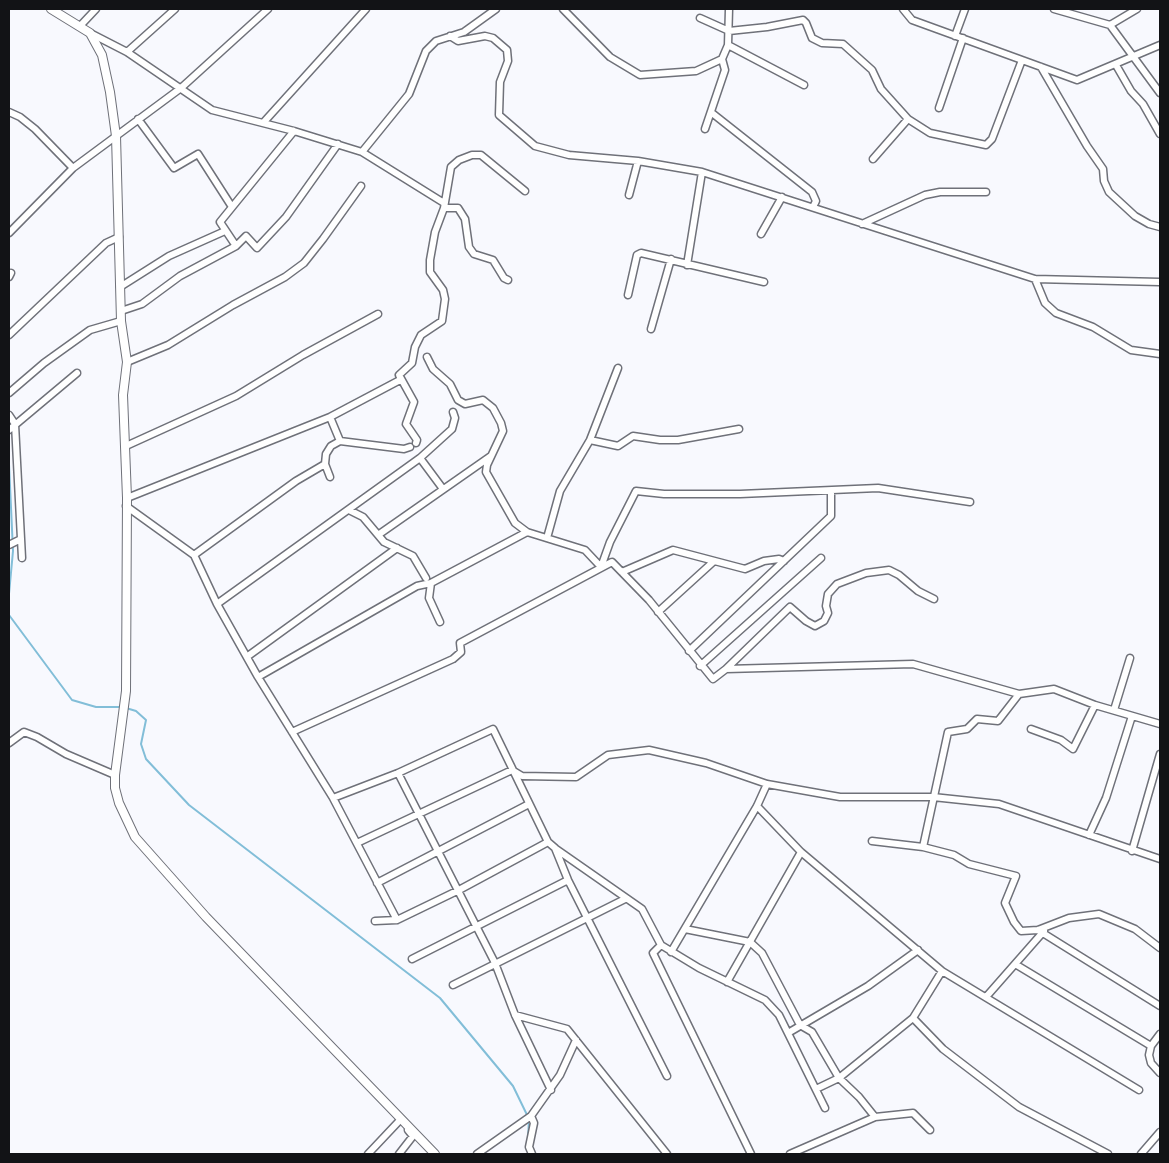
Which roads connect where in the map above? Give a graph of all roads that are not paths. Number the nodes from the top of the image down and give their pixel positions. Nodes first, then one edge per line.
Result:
1 (51, 9) edge
2 (96, 9) edge
3 (175, 9) edge
4 (268, 9) edge
5 (366, 9) edge
6 (496, 9) edge
7 (563, 9) edge
8 (729, 9) edge
9 (903, 9) edge
10 (965, 9) edge
11 (1054, 9) edge
12 (1138, 9) edge
13 (1073, 11) edge
14 (700, 18) dead end
15 (1110, 25) junction
16 (80, 26) junction
17 (729, 31) junction
18 (90, 33) junction
19 (450, 36) junction
20 (955, 36) junction
21 (963, 38) junction
22 (728, 45) junction
23 (1160, 45) edge
24 (127, 52) junction
25 (1135, 57) junction
26 (722, 59) junction
27 (1022, 60) junction
28 (1116, 65) junction
29 (1041, 67) junction
30 (804, 85) dead end
31 (181, 88) junction
32 (1160, 93) edge
33 (939, 108) dead end
34 (9, 112) edge
35 (712, 113) junction
36 (138, 119) junction
37 (908, 119) junction
38 (263, 124) junction
39 (705, 129) dead end
40 (294, 131) junction
41 (1160, 134) edge
42 (116, 136) junction
43 (338, 144) junction
44 (362, 152) junction
45 (873, 159) dead end
46 (638, 161) junction
47 (73, 168) junction
48 (702, 172) junction
49 (361, 186) dead end
50 (525, 191) dead end
51 (986, 192) dead end
52 (629, 195) dead end
53 (782, 197) junction
54 (444, 206) junction
55 (232, 207) junction
56 (813, 207) junction
57 (862, 224) junction
58 (1160, 227) edge
59 (225, 231) junction
60 (9, 233) edge
61 (761, 234) dead end
62 (119, 237) junction
63 (236, 246) junction
64 (671, 259) junction
65 (687, 265) junction
66 (1034, 279) junction
67 (508, 280) dead end
68 (764, 282) dead end
69 (1160, 282) edge
70 (120, 287) junction
71 (628, 294) dead end
72 (121, 311) junction
73 (378, 314) dead end
74 (121, 321) junction
75 (650, 329) dead end
76 (9, 335) edge
77 (1160, 354) edge
78 (427, 357) dead end
79 (127, 362) junction
80 (618, 368) dead end
81 (77, 373) dead end
82 (400, 380) junction
83 (9, 393) edge
84 (452, 412) dead end
85 (9, 415) edge
86 (330, 417) junction
87 (12, 427) edge
88 (739, 429) dead end
89 (590, 440) junction
90 (340, 441) junction
91 (126, 446) junction
92 (492, 455) junction
93 (420, 458) junction
94 (325, 464) junction
95 (330, 477) dead end
96 (442, 489) junction
97 (831, 492) junction
98 (126, 502) junction
99 (970, 502) dead end
100 (349, 510) junction
101 (527, 532) junction
102 (378, 535) junction
103 (547, 538) junction
104 (18, 540) junction
105 (9, 545) edge
106 (397, 548) junction
107 (194, 555) junction
108 (22, 558) dead end
109 (821, 558) dead end
110 (784, 561) junction
111 (714, 562) junction
112 (601, 567) junction
113 (622, 572) junction
114 (428, 581) junction
115 (934, 599) dead end
116 (217, 604) junction
117 (658, 612) junction
118 (440, 622) dead end
119 (688, 651) junction
120 (248, 656) junction
121 (1130, 658) dead end
122 (700, 666) junction
123 (726, 669) junction
124 (258, 677) junction
125 (1019, 694) junction
126 (1095, 705) junction
127 (1114, 710) junction
128 (1132, 716) junction
129 (1160, 724) edge
130 (1030, 729) dead end
131 (292, 732) junction
132 (9, 743) edge
133 (1160, 754) edge
134 (512, 770) junction
135 (398, 773) junction
136 (115, 775) junction
137 (767, 784) junction
138 (933, 797) junction
139 (334, 798) junction
140 (529, 804) junction
141 (757, 806) junction
142 (419, 812) junction
143 (1089, 835) junction
144 (548, 842) junction
145 (872, 842) dead end
146 (357, 843) junction
147 (923, 847) junction
148 (555, 848) junction
149 (439, 851) junction
150 (1132, 851) junction
151 (801, 852) junction
152 (1160, 859) edge
153 (568, 880) junction
154 (377, 883) junction
155 (459, 890) junction
156 (625, 899) junction
157 (587, 919) junction
158 (397, 920) junction
159 (375, 921) dead end
160 (477, 927) junction
161 (684, 929) junction
162 (1040, 932) junction
163 (750, 942) junction
164 (661, 945) junction
165 (1160, 948) edge
166 (918, 950) junction
167 (671, 952) junction
168 (412, 959) dead end
169 (495, 963) junction
170 (1015, 964) junction
171 (942, 971) junction
172 (727, 982) junction
173 (453, 985) dead end
174 (986, 997) junction
175 (1160, 1006) edge
176 (515, 1015) junction
177 (913, 1018) junction
178 (800, 1025) junction
179 (788, 1033) junction
180 (1160, 1034) edge
181 (576, 1040) junction
182 (1151, 1046) junction
183 (1160, 1072) edge
184 (667, 1076) dead end
185 (838, 1078) junction
186 (816, 1089) junction
187 (551, 1090) junction
188 (1139, 1090) dead end
189 (826, 1108) dead end
190 (531, 1116) junction
191 (875, 1117) junction
192 (401, 1120) junction
193 (930, 1130) dead end
194 (1160, 1132) edge
195 (368, 1154) edge
196 (399, 1154) edge
197 (435, 1154) edge
198 (477, 1154) edge
199 (532, 1154) edge
200 (667, 1154) edge
201 (751, 1154) edge
202 (790, 1154) edge
203 (1108, 1154) edge
204 (1141, 1154) edge

1 - 16 street
2 - 16 street
3 - 24 street
4 - 31 street
5 - 38 street
6 - 19 street
7 - 26 street
8 - 17 street
9 - 20 street
10 - 20 street
11 - 13 street
12 - 15 street
13 - 15 street
14 - 17 street
15 - 25 street
16 - 18 street
17 - 22 street
17 - 37 street
18 - 24 street
18 - 42 street
19 - 44 street
19 - 46 street
20 - 21 street
21 - 27 street
21 - 33 street
22 - 26 street
22 - 30 street
23 - 25 street
24 - 31 street
25 - 28 street
25 - 32 street
26 - 35 street
27 - 29 street
27 - 37 street
28 - 29 street
28 - 41 street
29 - 58 street
31 - 36 street
31 - 38 street
34 - 47 street
35 - 39 street
35 - 56 street
36 - 42 street
36 - 55 street
37 - 45 street
38 - 40 street
40 - 43 street
40 - 55 street
42 - 47 street
42 - 62 street
43 - 44 street
43 - 63 street
44 - 54 street
46 - 48 street
46 - 52 street
47 - 60 street
48 - 53 street
48 - 65 street
49 - 79 street
50 - 54 street
51 - 57 street
53 - 56 street
53 - 61 street
54 - 67 street
54 - 82 street
55 - 59 street
56 - 57 street
57 - 66 street
59 - 63 street
59 - 70 street
62 - 70 street
62 - 76 street
63 - 72 street
64 - 65 street
64 - 71 street
64 - 75 street
65 - 68 street
66 - 69 street
66 - 77 street
70 - 72 street
72 - 74 street
73 - 91 street
74 - 79 street
74 - 83 street
78 - 92 street
79 - 91 street
80 - 89 street
81 - 87 street
82 - 86 street
82 - 90 street
84 - 93 street
85 - 87 street
86 - 90 street
86 - 98 street
87 - 104 street
88 - 89 street
89 - 103 street
90 - 94 street
91 - 98 street
92 - 96 street
92 - 101 street
93 - 96 street
93 - 100 street
94 - 95 street
94 - 107 street
96 - 102 street
97 - 99 street
97 - 110 street
97 - 112 street
98 - 107 street
98 - 136 street
100 - 102 street
100 - 116 street
101 - 103 street
101 - 114 street
102 - 106 street
103 - 112 street
104 - 105 street
104 - 108 street
106 - 114 street
106 - 120 street
107 - 116 street
109 - 122 street
110 - 111 street
110 - 119 street
111 - 113 street
111 - 117 street
112 - 113 street
112 - 131 street
113 - 117 street
114 - 118 street
114 - 124 street
115 - 123 street
116 - 120 street
117 - 119 street
119 - 122 street
120 - 124 street
121 - 127 street
122 - 123 street
123 - 125 street
124 - 131 street
125 - 126 street
125 - 138 street
126 - 127 street
126 - 130 street
127 - 128 street
128 - 129 street
128 - 143 street
131 - 139 street
132 - 136 street
133 - 150 street
134 - 135 street
134 - 137 street
134 - 140 street
134 - 142 street
135 - 139 street
135 - 142 street
136 - 192 street
137 - 138 street
137 - 141 street
138 - 143 street
138 - 147 street
139 - 146 street
140 - 144 street
140 - 149 street
141 - 151 street
141 - 161 street
142 - 146 street
142 - 149 street
143 - 150 street
144 - 148 street
144 - 155 street
145 - 147 street
146 - 154 street
147 - 162 street
148 - 153 street
148 - 156 street
149 - 154 street
149 - 155 street
150 - 152 street
151 - 163 street
151 - 166 street
153 - 157 street
153 - 160 street
154 - 158 street
155 - 158 street
155 - 160 street
156 - 157 street
156 - 164 street
157 - 169 street
157 - 184 street
158 - 159 street
160 - 168 street
160 - 169 street
161 - 163 street
161 - 167 street
162 - 165 street
162 - 170 street
162 - 175 street
163 - 172 street
163 - 178 street
164 - 167 street
164 - 201 street
166 - 171 street
166 - 178 street
167 - 172 street
169 - 173 street
169 - 176 street
170 - 174 street
170 - 182 street
171 - 174 street
171 - 177 street
172 - 179 street
174 - 188 street
176 - 181 street
176 - 187 street
177 - 185 street
177 - 203 street
178 - 179 street
178 - 185 street
179 - 186 street
180 - 182 street
181 - 187 street
181 - 200 street
182 - 183 street
185 - 186 street
185 - 191 street
186 - 189 street
187 - 190 street
190 - 198 street
190 - 199 street
191 - 193 street
191 - 202 street
192 - 195 street
192 - 196 street
192 - 197 street
194 - 204 street

